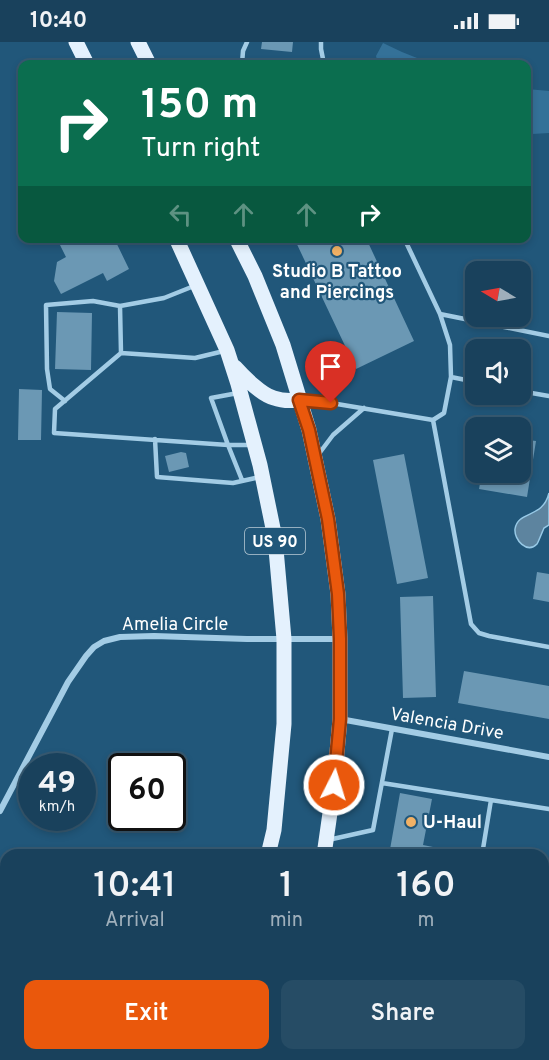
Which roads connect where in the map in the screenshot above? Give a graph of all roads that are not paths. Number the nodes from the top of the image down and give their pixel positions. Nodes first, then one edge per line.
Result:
1 (76, 42) edge
2 (138, 42) edge
3 (247, 42) edge
4 (321, 42) edge
5 (85, 60) edge
6 (147, 60) edge
7 (242, 60) edge
8 (323, 60) edge
9 (178, 243) edge
10 (238, 243) edge
11 (406, 243) edge
12 (198, 285) junction
13 (120, 306) junction
14 (441, 314) junction
15 (549, 336) edge
16 (121, 353) junction
17 (229, 357) junction
18 (452, 377) junction
19 (465, 380) edge
20 (240, 392) junction
21 (531, 393) edge
22 (549, 396) edge
23 (299, 400) junction
24 (65, 401) junction
25 (364, 408) junction
26 (433, 420) junction
27 (155, 439) junction
28 (228, 445) junction
29 (255, 445) junction
30 (315, 459) junction
31 (262, 476) junction
32 (242, 480) junction
33 (284, 639) junction
34 (340, 639) junction
35 (549, 647) edge
36 (340, 719) junction
37 (392, 729) junction
38 (549, 757) edge
39 (382, 783) junction
40 (491, 800) junction
41 (549, 809) edge
42 (0, 811) edge
43 (325, 848) edge
44 (269, 849) edge
45 (483, 849) edge

1 - 5 main road
2 - 6 main road
3 - 7 lane
4 - 8 lane
9 - 12 main road, US 90
10 - 23 main road, US 90
11 - 14 lane
12 - 13 lane
12 - 17 main road, US 90
13 - 16 lane
13 - 24 lane
14 - 15 lane
14 - 18 lane
16 - 17 lane
16 - 24 lane
17 - 20 main road, US 90
17 - 23 main road
18 - 19 lane
18 - 26 lane
20 - 28 lane
20 - 29 main road, US 90
21 - 22 lane
23 - 25 lane
23 - 30 main road, US 90
24 - 27 lane
25 - 26 lane
25 - 30 lane
26 - 35 lane
27 - 28 lane
27 - 32 lane
28 - 29 lane
28 - 32 lane
29 - 31 main road, US 90
30 - 34 main road, US 90
31 - 32 lane
31 - 33 main road, US 90
33 - 34 street, Amelia Circle
33 - 42 street, Amelia Circle
33 - 44 main road, US 90
34 - 36 main road, US 90
36 - 37 street, Valencia Drive
36 - 43 main road, US 90
37 - 38 street, Valencia Drive
37 - 39 lane
39 - 40 lane
39 - 43 lane
40 - 41 lane
40 - 45 lane

